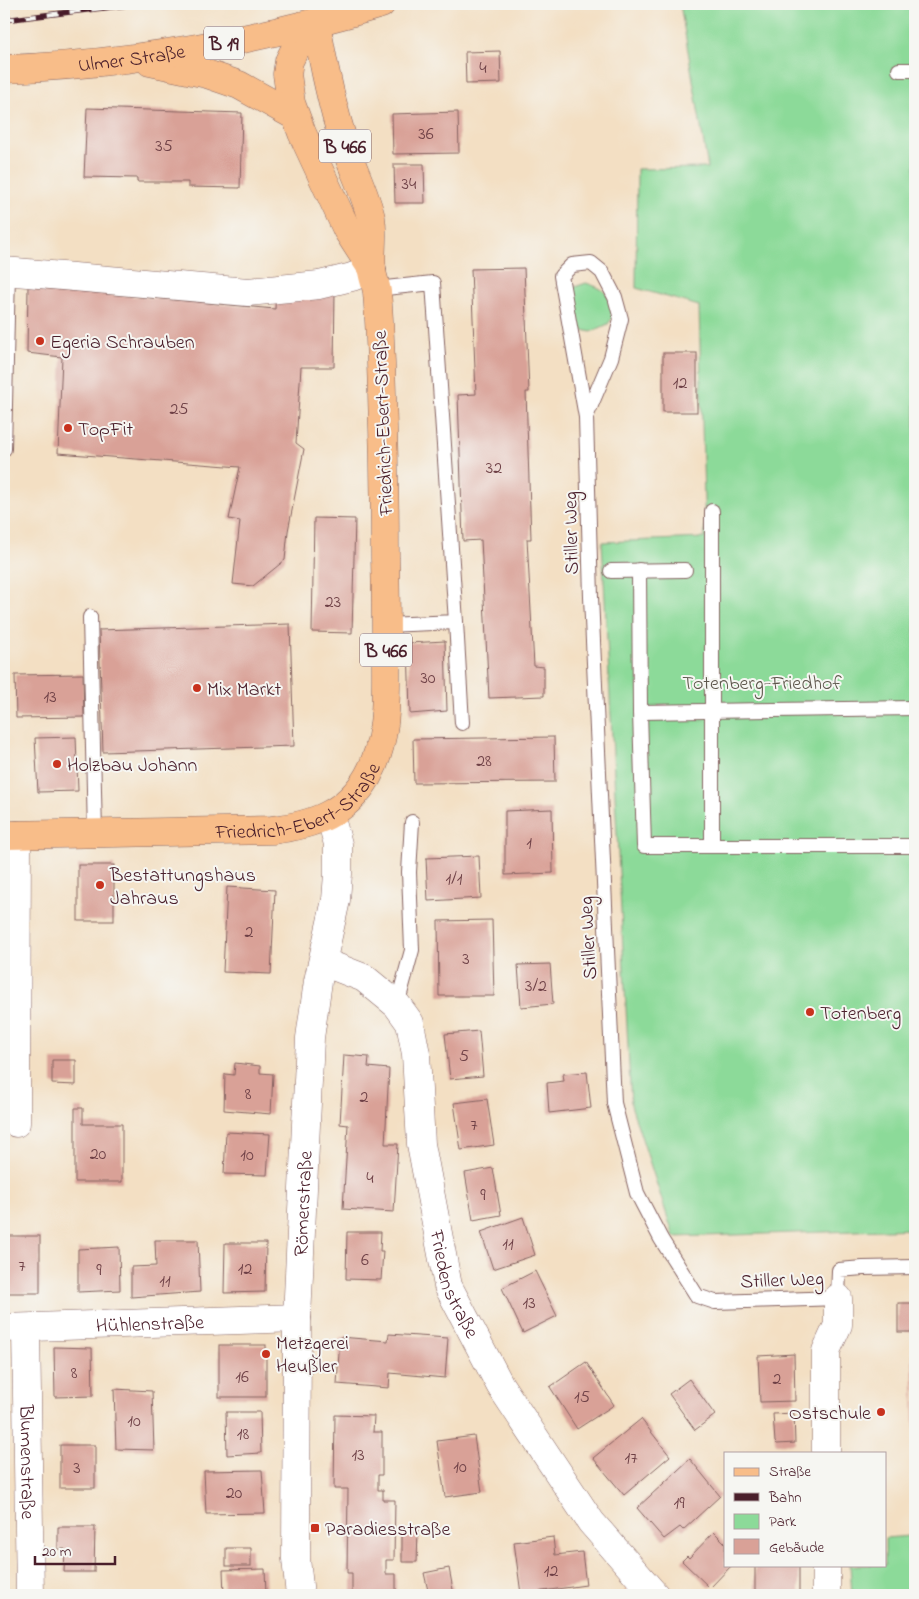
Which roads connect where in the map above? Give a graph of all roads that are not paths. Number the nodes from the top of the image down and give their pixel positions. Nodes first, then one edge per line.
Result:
1 (381, 4) edge
2 (316, 22) junction
3 (132, 58) junction
4 (4, 69) edge
5 (899, 70) dead end
6 (915, 70) edge
7 (295, 116) junction
8 (6, 272) edge
9 (374, 279) junction
10 (586, 417) junction
11 (4, 449) edge
12 (712, 511) dead end
13 (639, 570) junction
14 (685, 570) dead end
15 (611, 571) dead end
16 (90, 618) dead end
17 (456, 622) junction
18 (386, 625) junction
19 (915, 708) edge
20 (712, 711) junction
21 (640, 712) junction
22 (462, 723) dead end
23 (330, 815) junction
24 (412, 822) dead end
25 (95, 834) junction
26 (11, 835) edge
27 (712, 846) junction
28 (915, 846) edge
29 (323, 962) junction
30 (397, 1005) junction
31 (16, 1124) dead end
32 (915, 1268) edge
33 (838, 1298) junction
34 (297, 1318) junction
35 (15, 1328) edge
36 (826, 1452) edge
37 (826, 1566) edge
38 (30, 1595) edge
39 (300, 1595) edge
40 (655, 1595) edge
41 (826, 1595) edge

1 - 2 main road, B 19
2 - 3 main road, Ulmer Straße / B 19
2 - 7 main road, Friedrich-Ebert-Straße / B 466
2 - 9 main road, Friedrich-Ebert-Straße / B 466
3 - 4 main road, Ulmer Straße / B 19
3 - 7 main road, B 466
5 - 6 lane
7 - 9 main road, Friedrich-Ebert-Straße / B 466
8 - 9 street
8 - 11 lane
9 - 17 lane
9 - 18 main road, Friedrich-Ebert-Straße / B 466
10 - 10 lane, Stiller Weg
10 - 33 lane, Stiller Weg
12 - 20 lane
13 - 14 lane
13 - 15 lane
13 - 21 lane
16 - 25 lane
17 - 18 lane
17 - 22 lane
18 - 23 main road, Friedrich-Ebert-Straße / B 466
19 - 20 lane
20 - 21 lane
20 - 27 lane
21 - 27 lane
23 - 25 main road, Friedrich-Ebert-Straße / B 466
23 - 29 street, Römerstraße
24 - 30 lane
25 - 26 main road, Friedrich-Ebert-Straße / B 466
26 - 31 street, Friedrich-Ebert-Straße
27 - 28 lane
29 - 30 street, Friedenstraße
29 - 34 street, Römerstraße
30 - 40 street, Friedenstraße
32 - 33 lane
33 - 36 street
34 - 35 street, Hühlenstraße
34 - 39 street, Römerstraße
35 - 38 street, Blumenstraße
37 - 41 street

